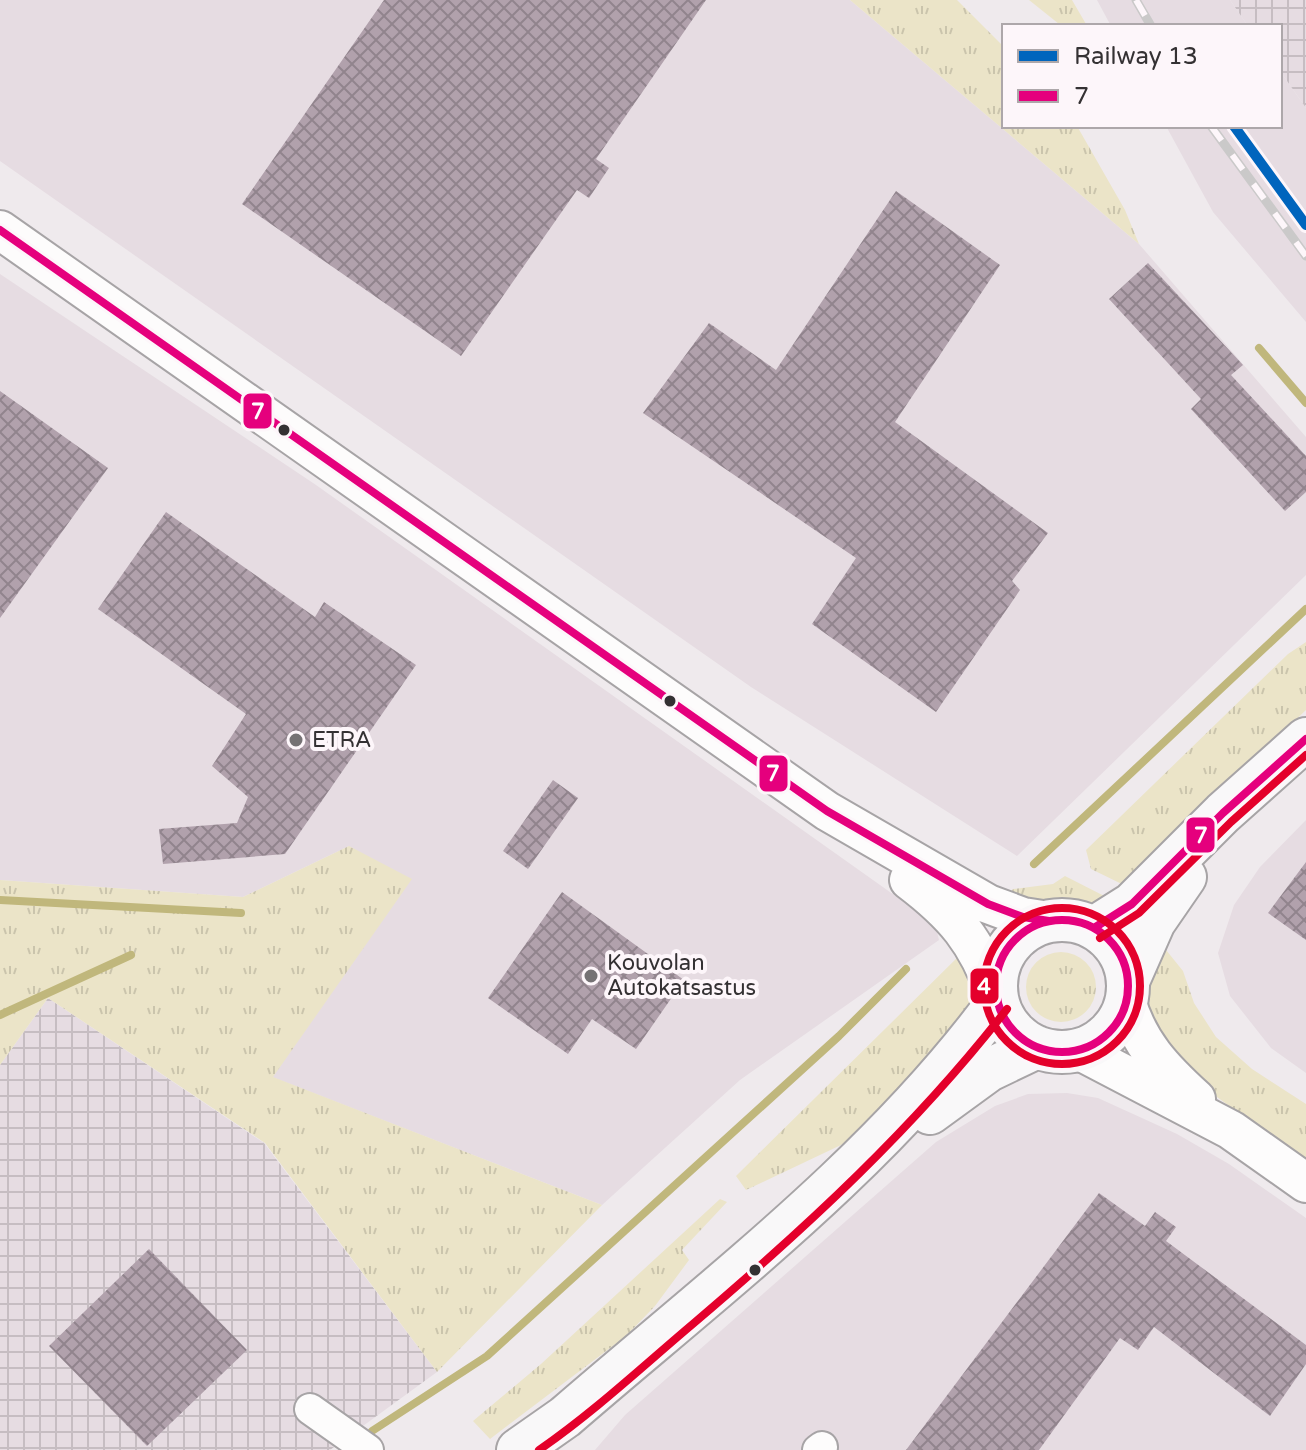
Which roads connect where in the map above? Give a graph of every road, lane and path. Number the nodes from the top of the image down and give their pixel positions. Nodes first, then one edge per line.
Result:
1 (0, 230) edge
2 (1306, 739) edge
3 (1249, 793) junction
4 (827, 811) junction
5 (1049, 921) junction
6 (1094, 928) junction
7 (1127, 990) junction
8 (997, 998) junction
9 (1058, 1048) junction
10 (1231, 1130) junction
11 (852, 1167) junction
12 (1306, 1183) edge
13 (554, 1434) edge
14 (332, 1450) edge
15 (368, 1450) edge
16 (518, 1450) edge

1 - 4 street
2 - 3 main road
3 - 6 main road
3 - 7 main road
4 - 5 street
4 - 8 street
5 - 6 main road
5 - 8 main road
6 - 7 main road
7 - 9 main road
7 - 10 street
8 - 9 main road
8 - 11 main road
9 - 10 street
9 - 11 main road
10 - 12 street
11 - 13 main road
13 - 16 main road
14 - 15 street

